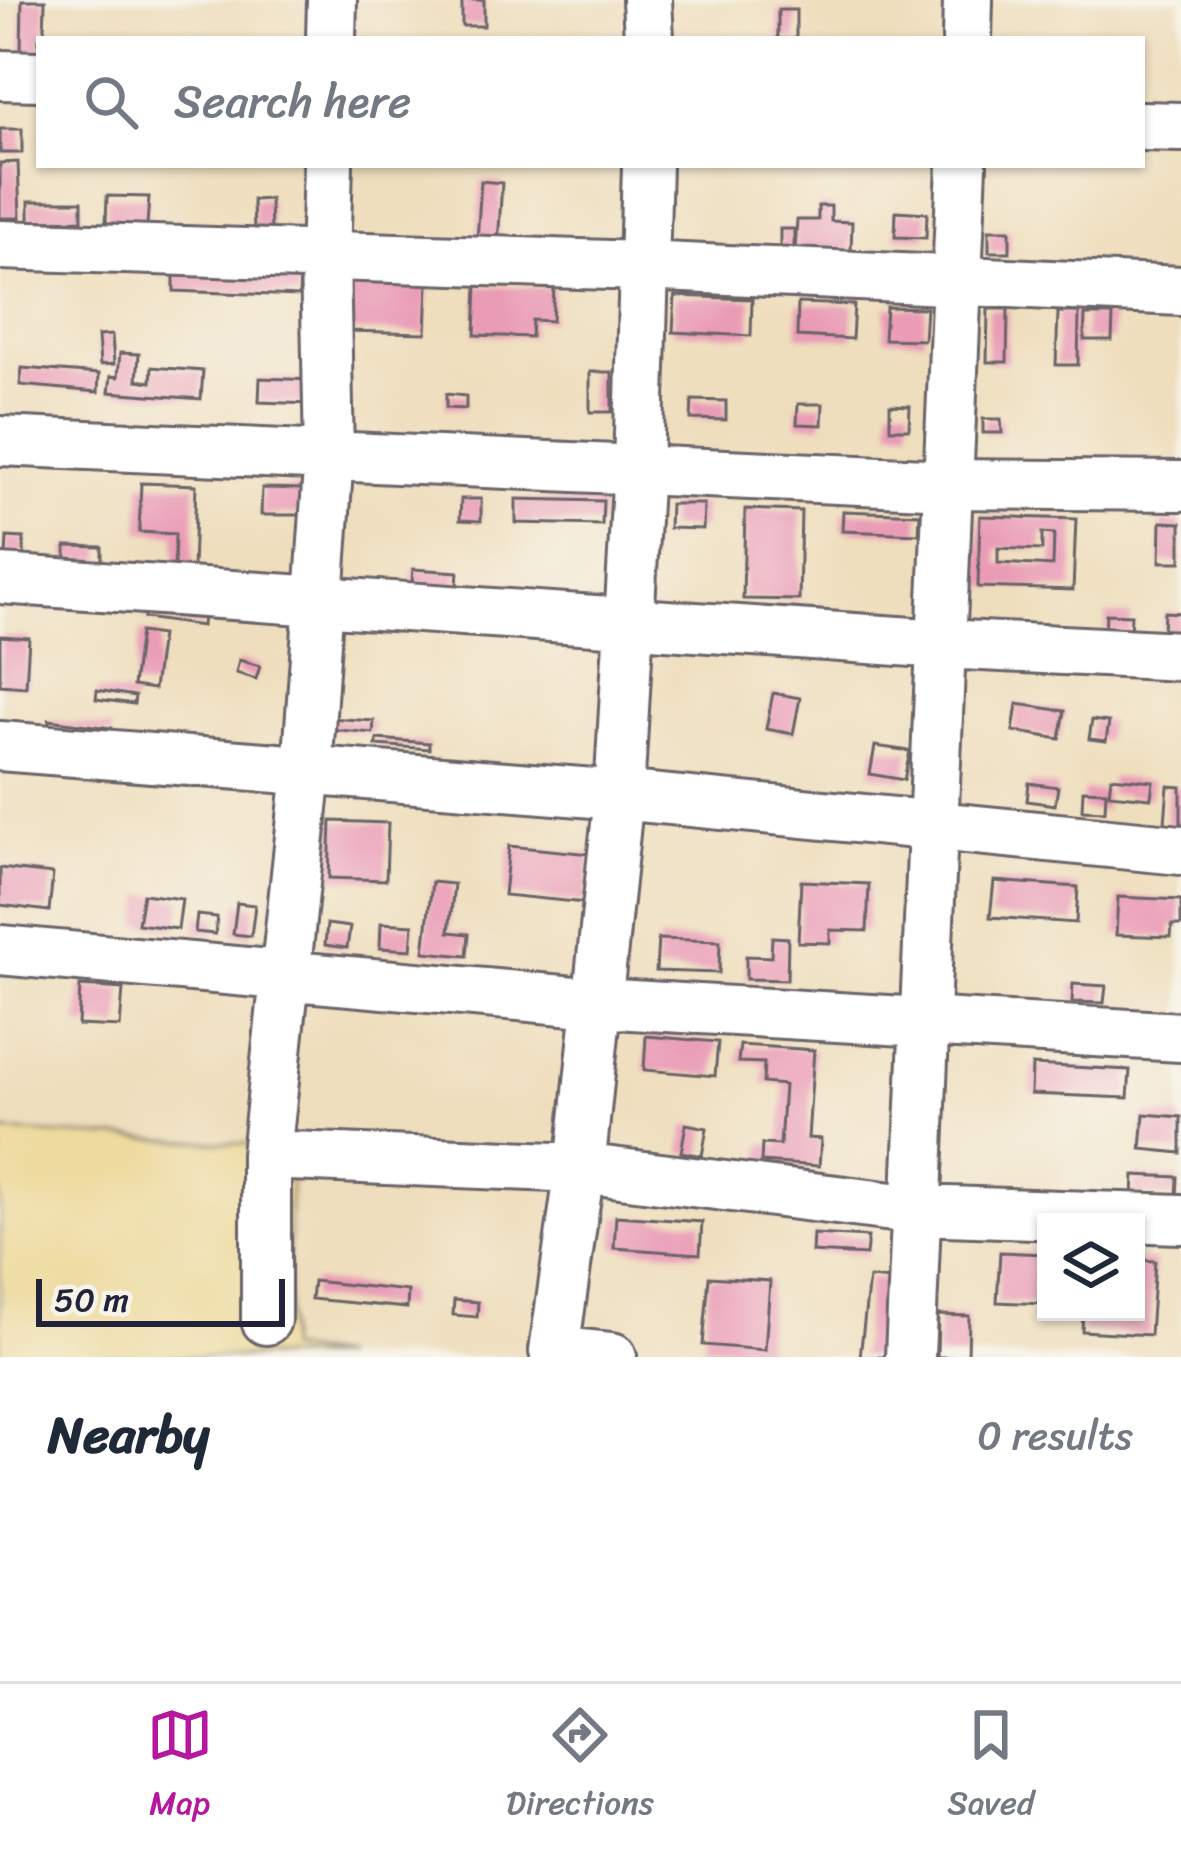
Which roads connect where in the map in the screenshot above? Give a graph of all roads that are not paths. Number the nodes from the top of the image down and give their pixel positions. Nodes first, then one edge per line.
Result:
1 (332, 0) edge
2 (647, 0) edge
3 (968, 0) edge
4 (331, 36) edge
5 (649, 36) edge
6 (967, 36) edge
7 (0, 75) edge
8 (36, 76) edge
9 (1145, 126) edge
10 (1181, 127) edge
11 (328, 168) edge
12 (647, 168) edge
13 (962, 168) edge
14 (0, 245) edge
15 (325, 258) junction
16 (641, 266) junction
17 (957, 281) junction
18 (1181, 291) edge
19 (0, 441) edge
20 (329, 454) junction
21 (638, 468) junction
22 (949, 484) junction
23 (1181, 486) edge
24 (0, 579) edge
25 (319, 603) junction
26 (629, 624) junction
27 (942, 644) junction
28 (1181, 656) edge
29 (0, 746) edge
30 (307, 771) junction
31 (619, 795) junction
32 (934, 827) junction
33 (1181, 850) edge
34 (0, 950) edge
35 (288, 975) junction
36 (597, 1003) junction
37 (925, 1020) junction
38 (1181, 1037) edge
39 (266, 1155) junction
40 (580, 1168) junction
41 (917, 1210) junction
42 (1181, 1219) edge
43 (266, 1320) dead end
44 (612, 1357) edge
45 (910, 1357) edge

1 - 4 street
2 - 5 street
3 - 6 street
7 - 8 street
9 - 10 street
11 - 15 street
12 - 16 street
13 - 17 street
14 - 15 street
15 - 16 street
15 - 20 street
16 - 17 street
16 - 21 street
17 - 18 street
17 - 22 street
19 - 20 street
20 - 21 street
20 - 25 street
21 - 22 street
21 - 26 street
22 - 23 street
22 - 27 street
24 - 25 street
25 - 26 street
25 - 30 street
26 - 27 street
26 - 31 street
27 - 28 street
27 - 32 street
29 - 30 street
30 - 31 street
30 - 35 street
31 - 32 street
31 - 36 street
32 - 33 street
32 - 37 street
34 - 35 street
35 - 36 street
35 - 39 street
36 - 37 street
36 - 40 street
37 - 38 street
37 - 41 street
39 - 40 street
39 - 43 street
40 - 41 street
40 - 44 street
41 - 42 street
41 - 45 street

